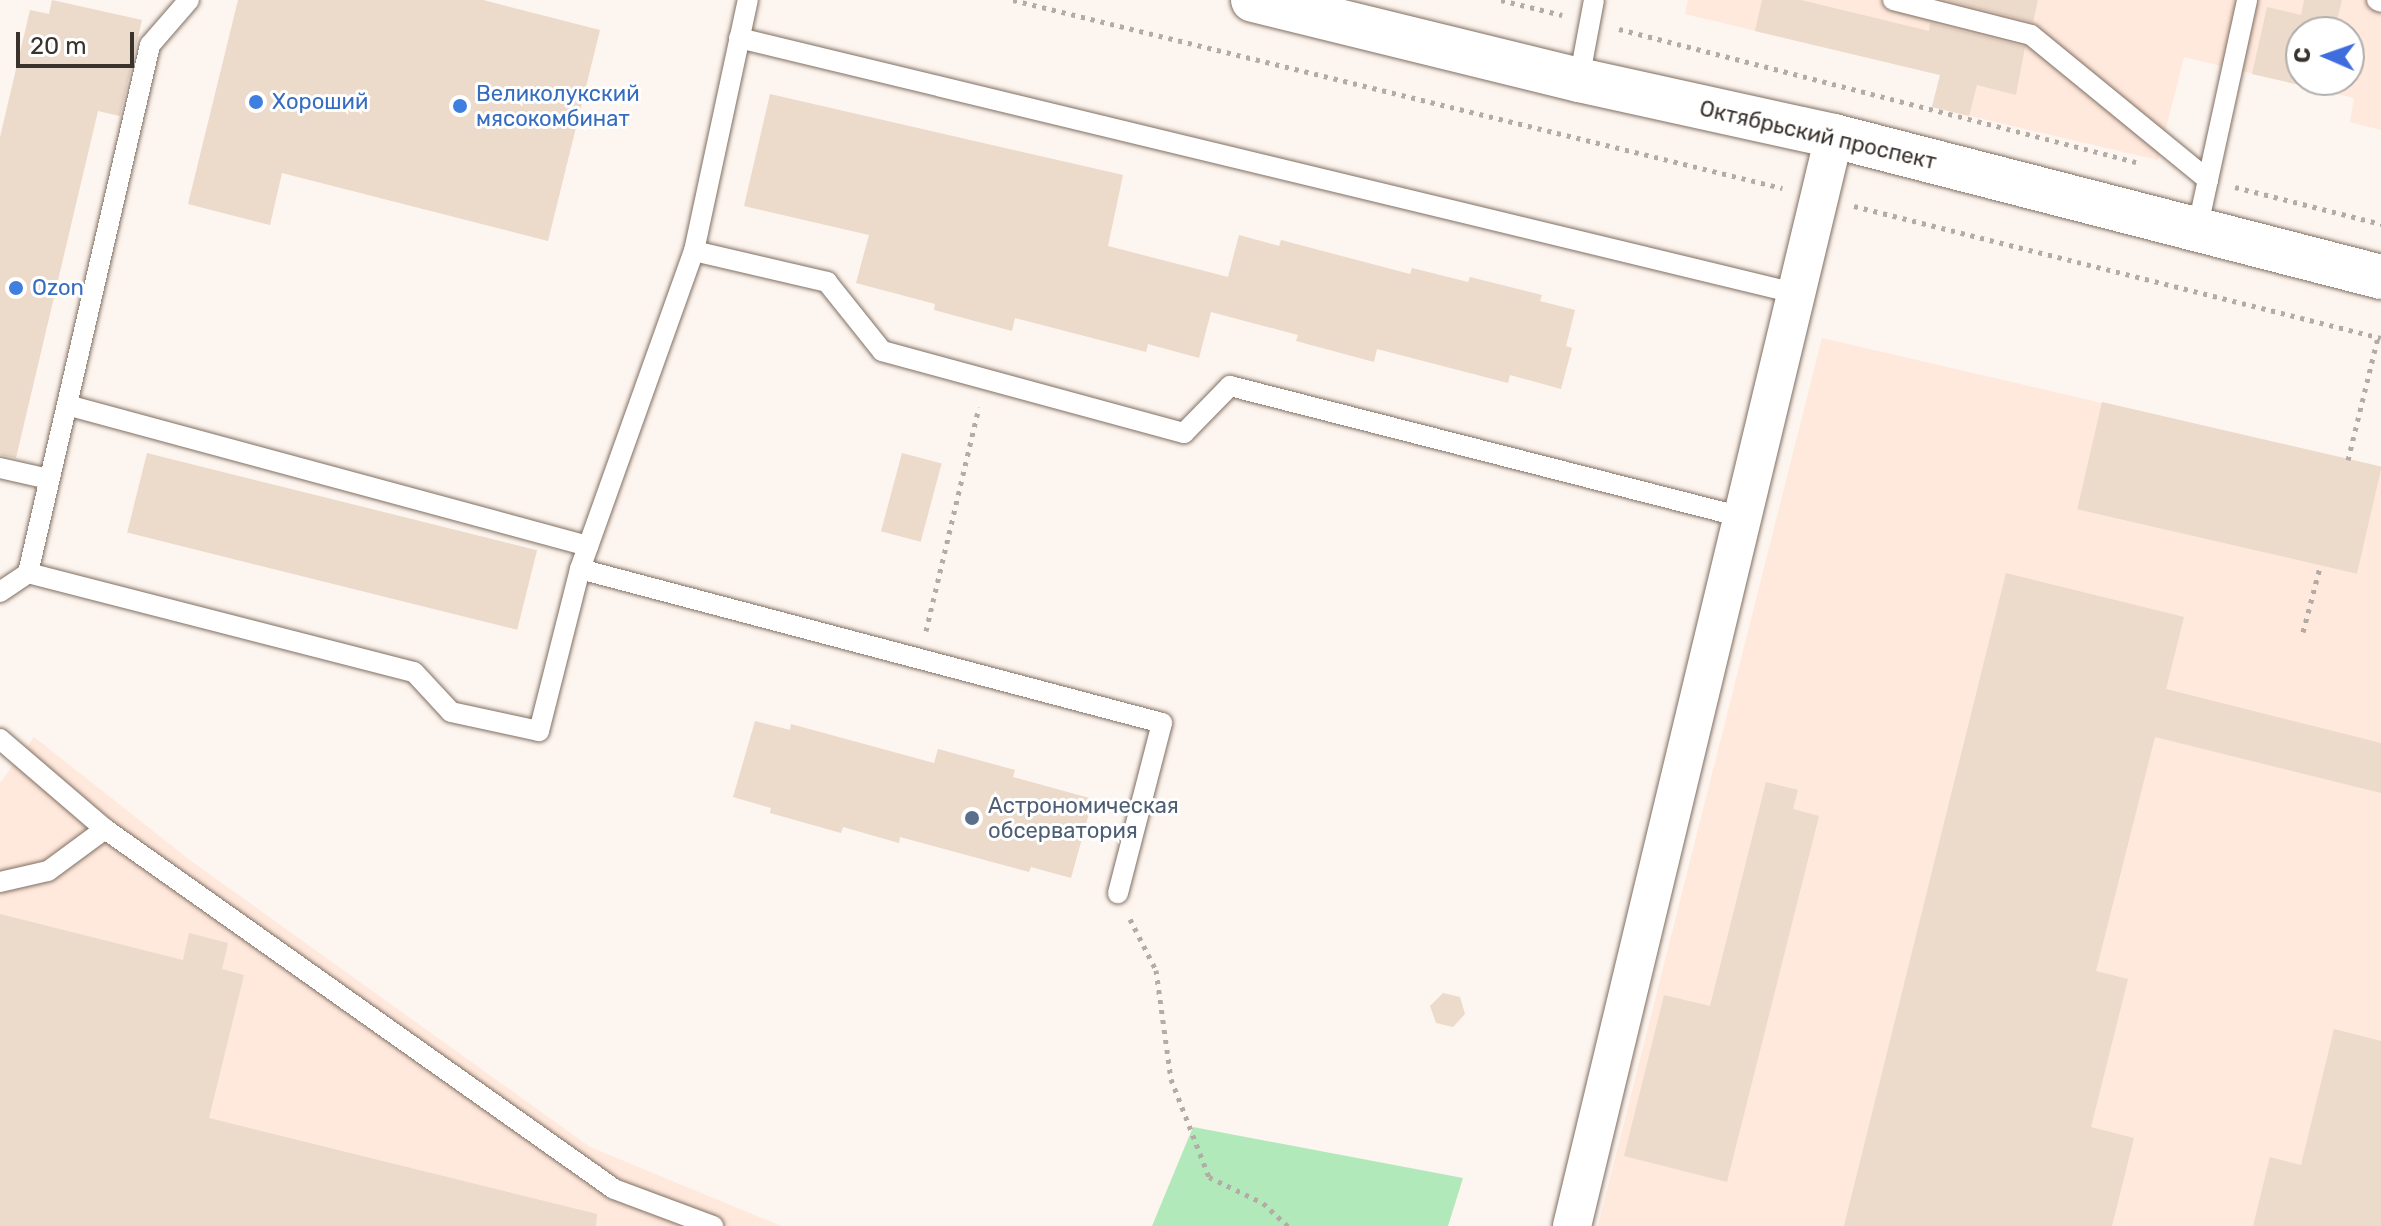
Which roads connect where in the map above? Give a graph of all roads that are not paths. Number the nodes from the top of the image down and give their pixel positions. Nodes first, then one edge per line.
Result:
1 (189, 0) edge
2 (748, 0) edge
3 (1253, 0) edge
4 (1594, 0) edge
5 (1893, 0) edge
6 (2247, 0) edge
7 (739, 38) junction
8 (1579, 80) junction
9 (1834, 136) junction
10 (2208, 180) junction
11 (2197, 230) junction
12 (694, 251) junction
13 (2381, 277) edge
14 (1795, 293) junction
15 (67, 405) junction
16 (0, 468) edge
17 (49, 479) junction
18 (1742, 517) junction
19 (588, 546) junction
20 (580, 569) junction
21 (28, 573) junction
22 (0, 592) edge
23 (0, 739) edge
24 (105, 829) junction
25 (0, 882) edge
26 (1118, 893) road end
27 (713, 1226) edge
28 (1572, 1226) edge

1 - 15 lane
2 - 7 lane
3 - 8 main road, Октябрьский проспект
4 - 8 lane
5 - 10 lane
6 - 10 lane
7 - 12 lane
7 - 14 lane
8 - 9 main road, Октябрьский проспект
9 - 11 main road, Октябрьский проспект
9 - 14 street
10 - 11 lane
11 - 13 main road, Октябрьский проспект
12 - 18 lane
12 - 19 lane
14 - 18 street
15 - 17 lane
15 - 19 lane
16 - 17 lane
17 - 21 lane
18 - 28 street
19 - 20 lane
20 - 21 lane
20 - 26 lane
21 - 22 lane
23 - 24 lane
24 - 25 lane
24 - 27 lane

